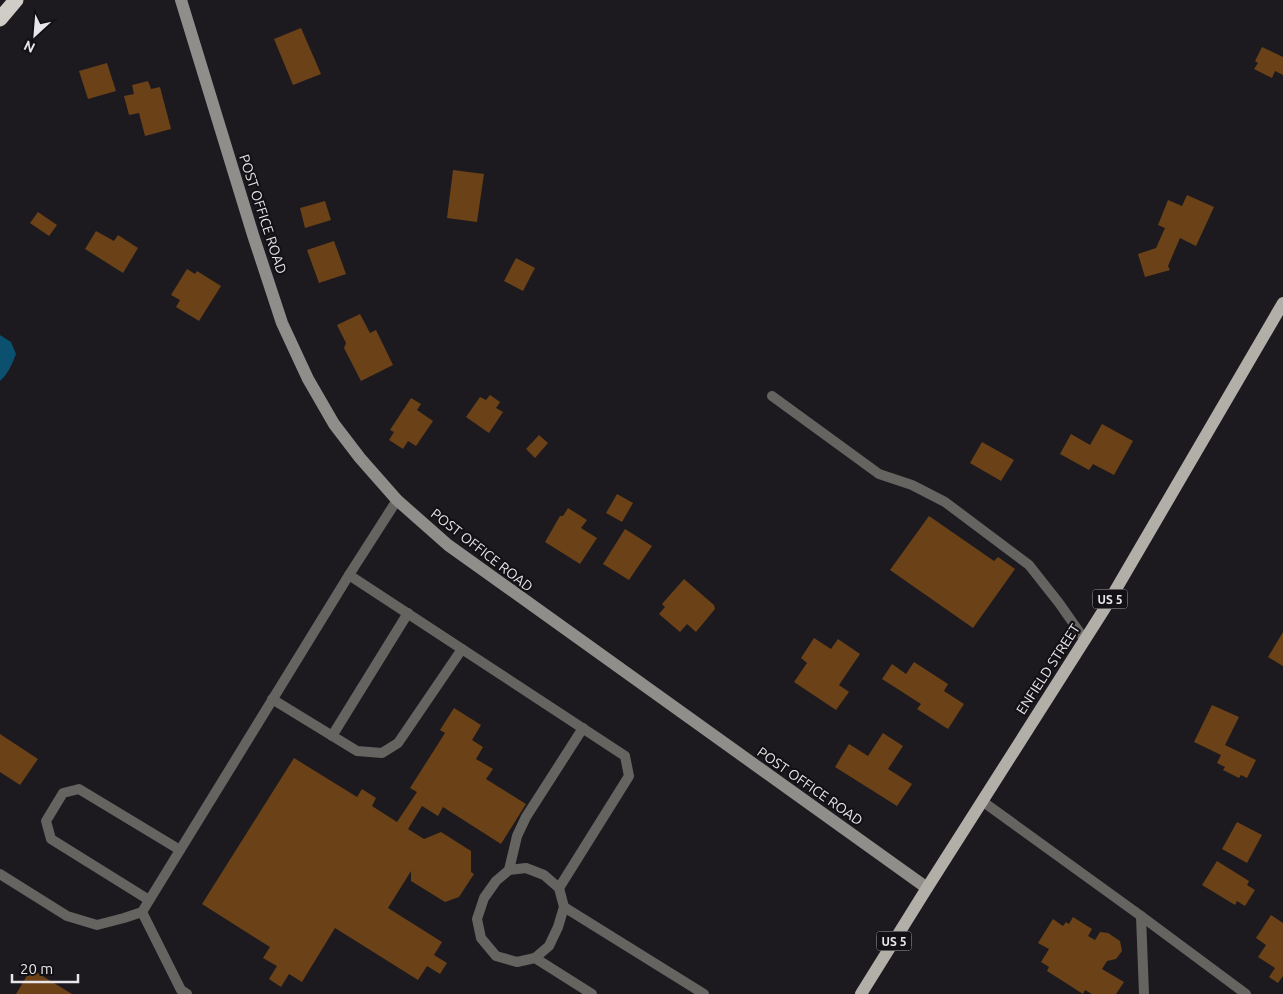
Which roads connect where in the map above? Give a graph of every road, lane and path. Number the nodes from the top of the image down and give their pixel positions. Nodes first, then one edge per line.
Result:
1 (16, 0) edge
2 (181, 0) edge
3 (0, 19) edge
4 (1283, 303) edge
5 (772, 396) dead end
6 (397, 500) junction
7 (349, 575) junction
8 (408, 613) junction
9 (1085, 640) junction
10 (462, 649) junction
11 (272, 699) junction
12 (583, 728) junction
13 (332, 736) junction
14 (982, 801) junction
15 (180, 850) junction
16 (509, 870) junction
17 (0, 874) edge
18 (558, 888) junction
19 (927, 888) junction
20 (149, 900) junction
21 (564, 907) junction
22 (142, 912) junction
23 (1141, 916) junction
24 (535, 958) junction
25 (182, 993) edge
26 (592, 994) edge
27 (704, 994) edge
28 (861, 994) edge
29 (1144, 994) edge
30 (1246, 994) edge

1 - 3 highway
2 - 6 street, POST OFFICE ROAD
4 - 9 main road, ENFIELD STREET / US 5
5 - 9 lane
6 - 7 lane
6 - 19 street, POST OFFICE ROAD
7 - 8 lane
7 - 11 lane
8 - 10 lane
8 - 13 lane
9 - 14 main road, ENFIELD STREET / US 5
10 - 12 lane
10 - 13 lane
11 - 13 lane
11 - 15 lane
12 - 16 lane
12 - 18 lane
14 - 19 main road, ENFIELD STREET / US 5
14 - 23 lane
15 - 20 lane
15 - 20 lane
16 - 18 lane
16 - 24 lane
17 - 22 lane
18 - 21 lane
19 - 28 main road, ENFIELD STREET / US 5
20 - 22 lane
21 - 24 lane
21 - 27 lane
22 - 25 lane
23 - 29 lane
23 - 30 lane
24 - 26 lane

